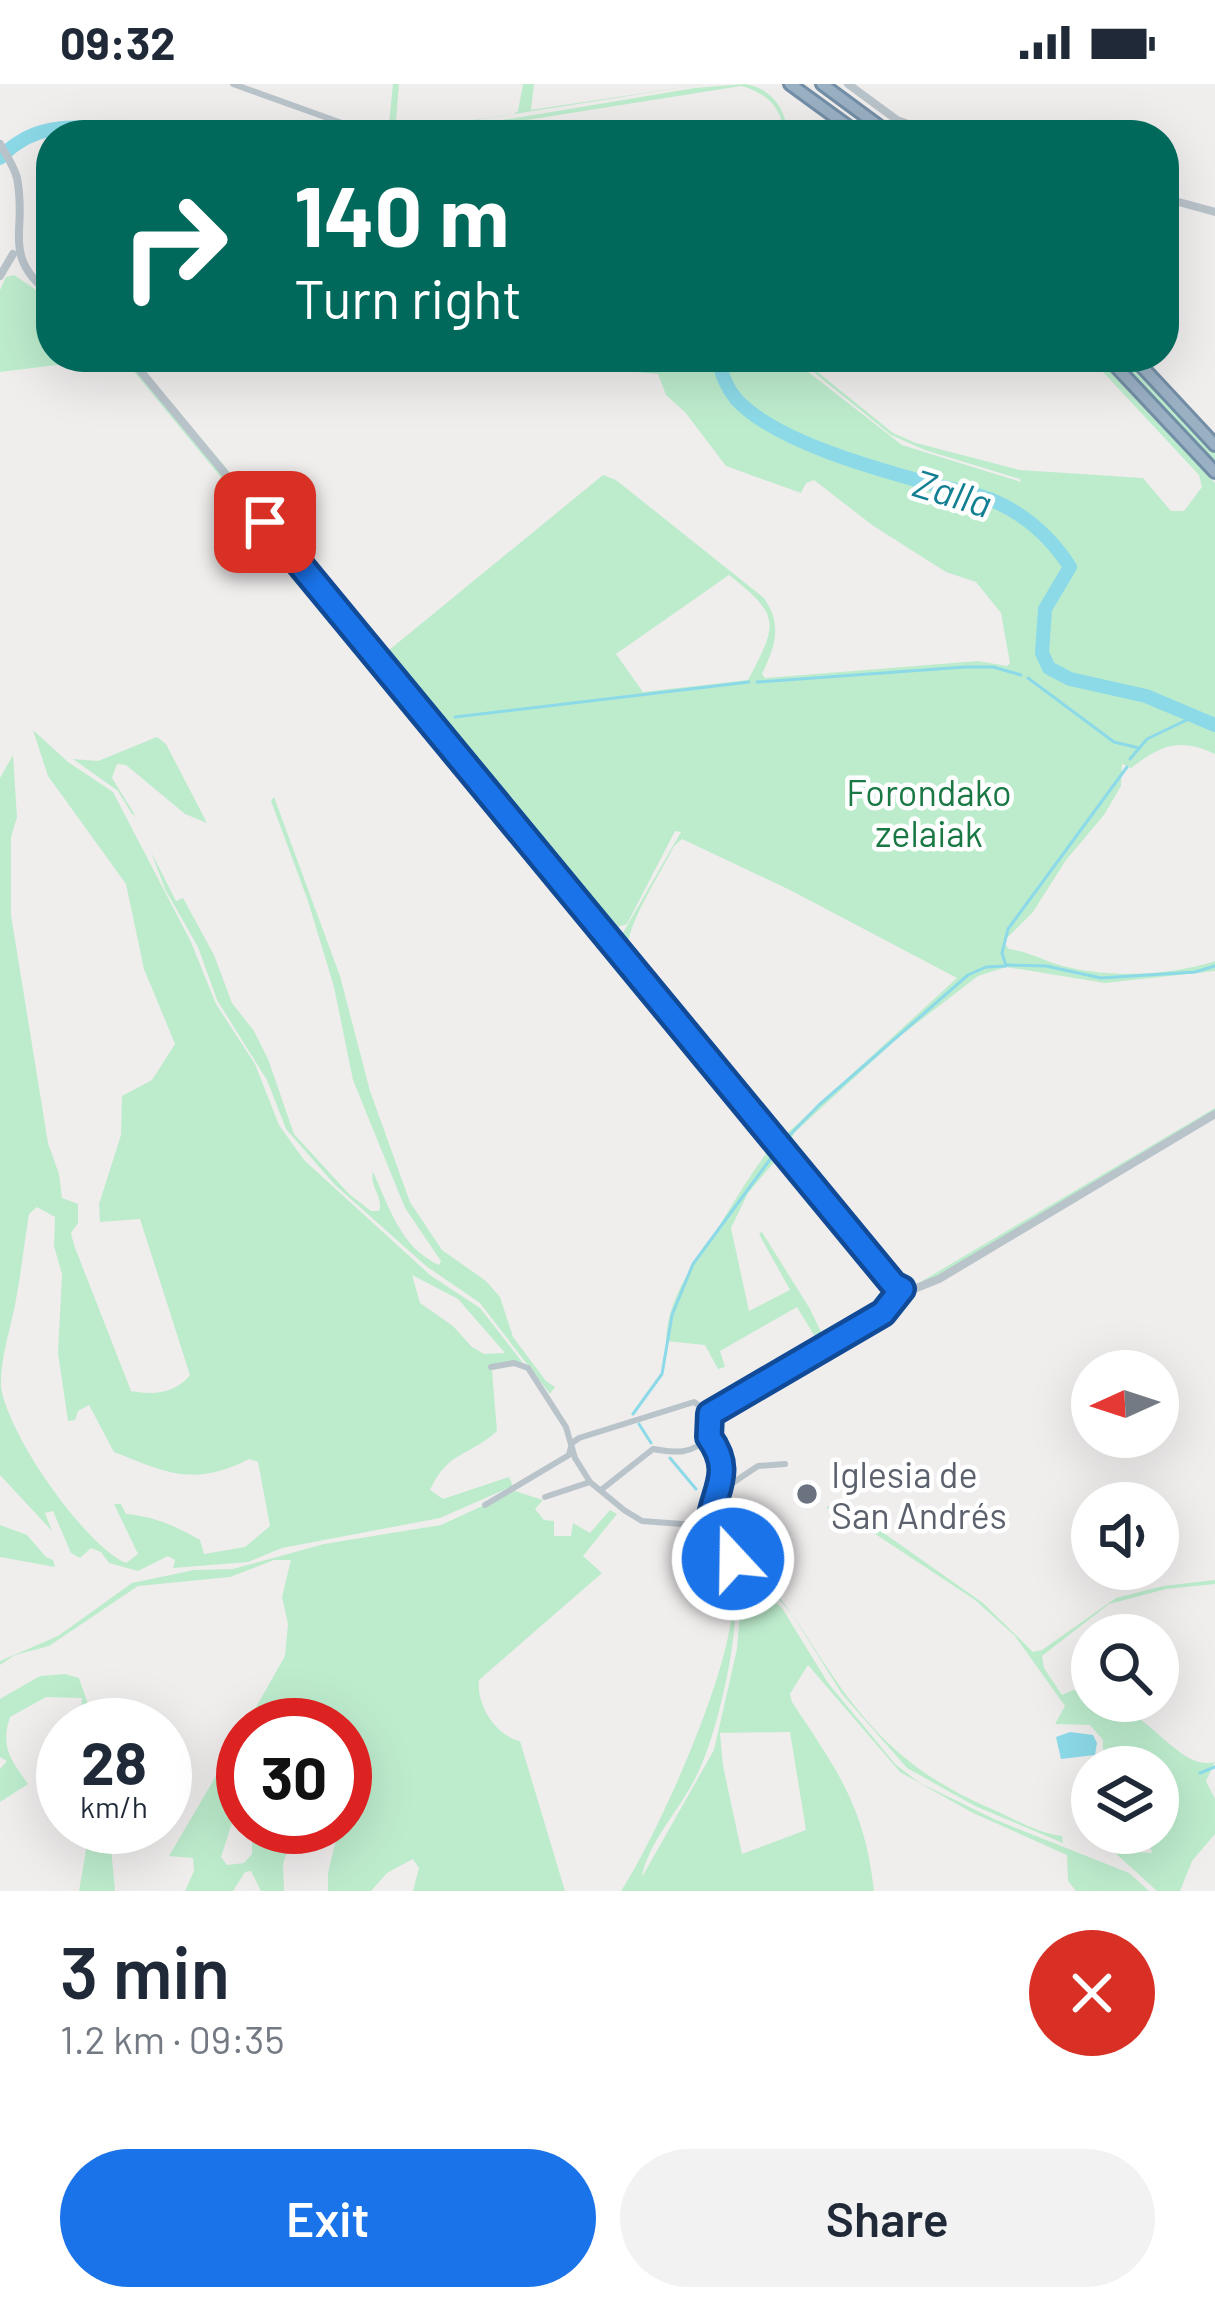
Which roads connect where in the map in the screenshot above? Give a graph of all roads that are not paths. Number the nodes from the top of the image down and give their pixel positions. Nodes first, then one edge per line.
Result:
1 (233, 84) edge
2 (790, 84) edge
3 (822, 84) edge
4 (848, 84) edge
5 (333, 120) edge
6 (839, 120) edge
7 (870, 120) edge
8 (897, 120) edge
9 (0, 144) edge
10 (1179, 202) edge
11 (1215, 212) edge
12 (14, 252) junction
13 (0, 276) edge
14 (36, 282) edge
15 (141, 372) edge
16 (1121, 372) edge
17 (1147, 372) edge
18 (1215, 445) edge
19 (1215, 472) edge
20 (1215, 1114) edge
21 (902, 1289) junction
22 (491, 1367) dead end
23 (710, 1414) junction
24 (709, 1437) junction
25 (572, 1443) junction
26 (785, 1464) dead end
27 (590, 1481) junction
28 (601, 1490) junction
29 (719, 1492) junction
30 (545, 1496) dead end
31 (485, 1504) dead end
32 (709, 1526) junction
33 (733, 1559) dead end

1 - 5 street
2 - 6 highway
3 - 7 highway
4 - 8 street
9 - 12 street
10 - 11 street
12 - 13 street
12 - 14 street
15 - 21 street
16 - 19 highway
17 - 18 highway
20 - 21 street
21 - 23 street
22 - 25 street
23 - 24 street
23 - 25 street
24 - 28 street
24 - 29 street
25 - 27 street
25 - 31 street
26 - 29 street
27 - 28 street
27 - 30 street
28 - 32 street
29 - 32 street
32 - 33 street

